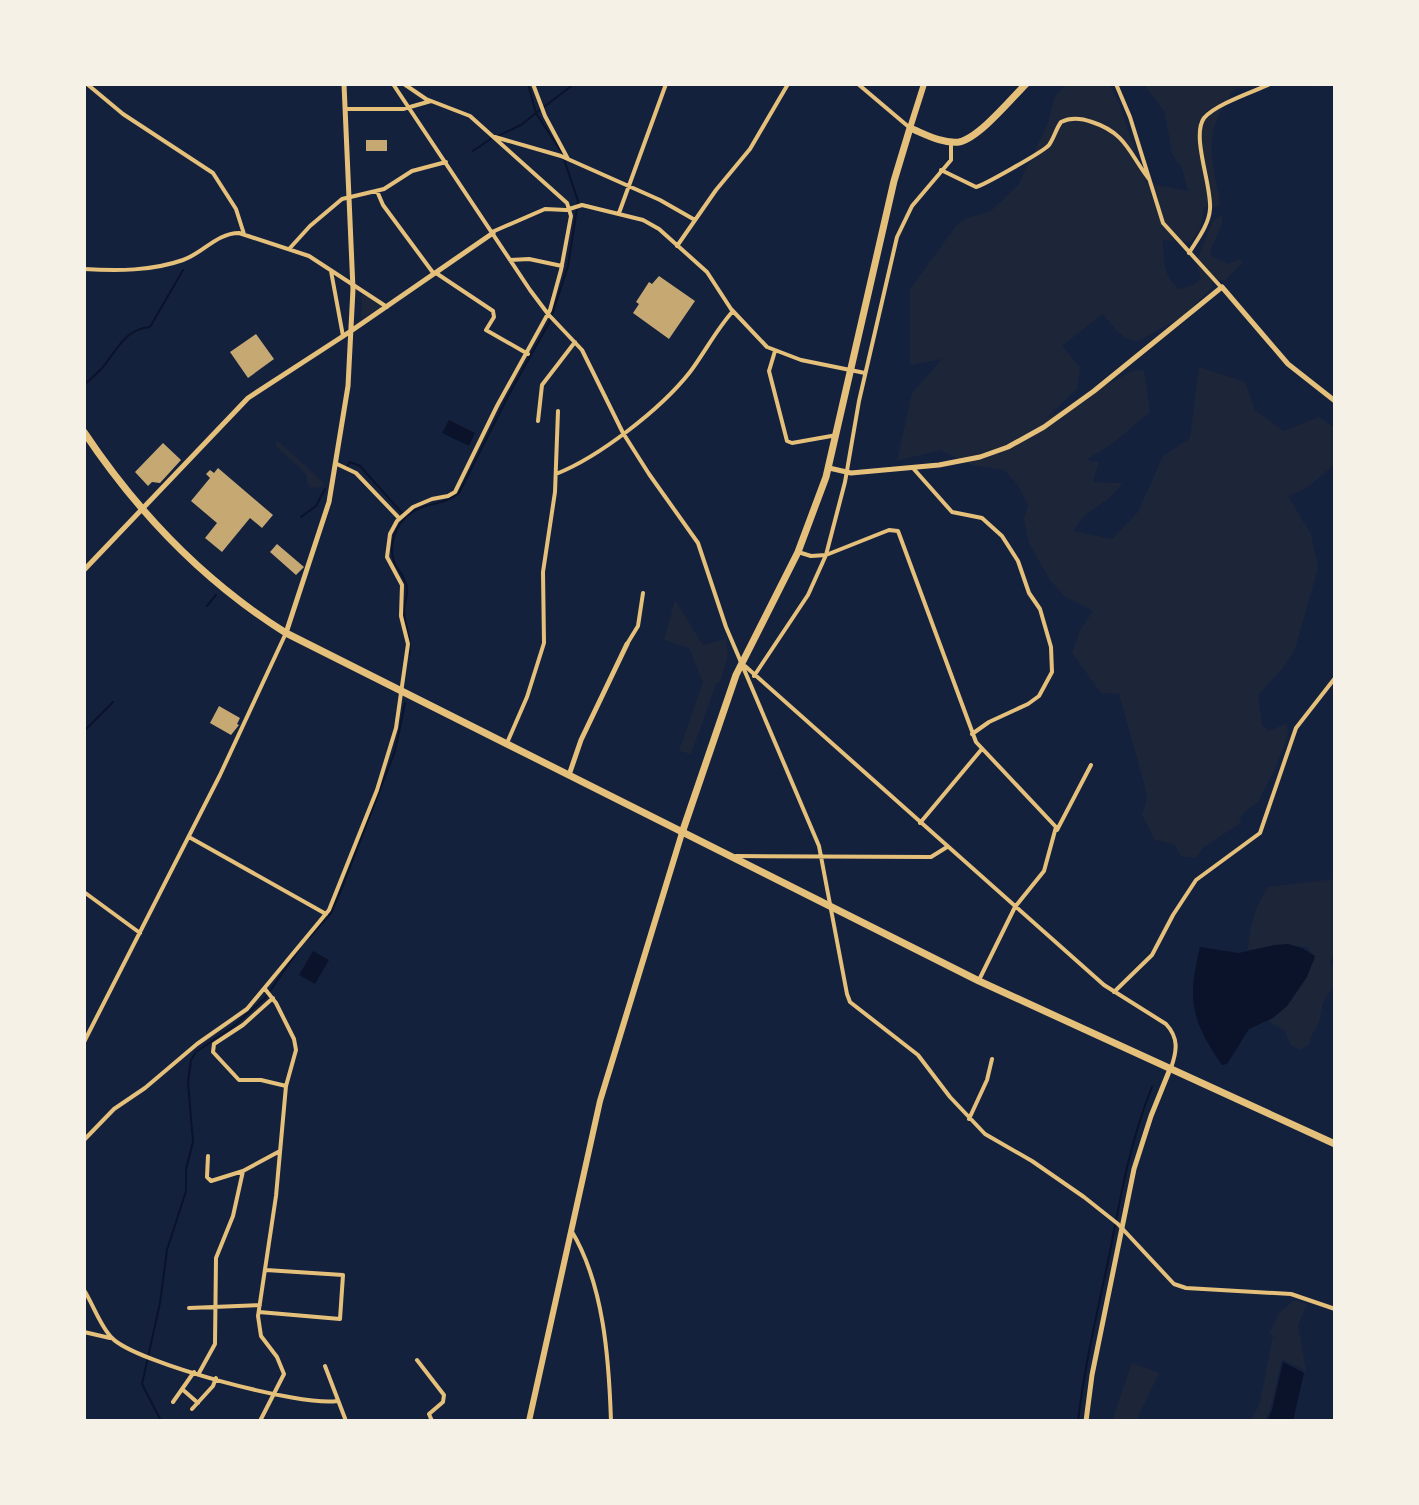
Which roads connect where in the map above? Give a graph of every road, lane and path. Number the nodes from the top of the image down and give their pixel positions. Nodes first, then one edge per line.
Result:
1 (87, 84) edge
2 (344, 84) edge
3 (393, 84) edge
4 (404, 84) edge
5 (533, 84) edge
6 (666, 84) edge
7 (788, 84) edge
8 (858, 84) edge
9 (924, 84) edge
10 (1026, 84) edge
11 (1116, 84) edge
12 (1270, 84) edge
13 (431, 101) junction
14 (410, 108) junction
15 (345, 109) junction
16 (910, 128) junction
17 (492, 136) junction
18 (951, 142) junction
19 (568, 159) junction
20 (446, 162) junction
21 (941, 170) junction
22 (1149, 179) junction
23 (630, 187) junction
24 (377, 191) junction
25 (348, 197) junction
26 (570, 208) junction
27 (619, 214) junction
28 (695, 220) junction
29 (492, 232) junction
30 (244, 234) junction
31 (677, 246) junction
32 (290, 248) junction
33 (1189, 253) junction
34 (510, 260) junction
35 (562, 266) junction
36 (84, 269) edge
37 (331, 269) junction
38 (435, 273) junction
39 (353, 284) junction
40 (1222, 287) junction
41 (387, 307) junction
42 (733, 311) junction
43 (550, 316) junction
44 (352, 330) junction
45 (343, 336) junction
46 (575, 342) junction
47 (775, 351) junction
48 (528, 354) junction
49 (851, 370) junction
50 (865, 373) junction
51 (1335, 401) edge
52 (558, 411) dead end
53 (538, 421) dead end
54 (84, 432) edge
55 (623, 433) junction
56 (837, 435) junction
57 (337, 464) junction
58 (912, 467) junction
59 (829, 468) junction
60 (846, 473) junction
61 (556, 474) junction
62 (141, 510) junction
63 (399, 518) junction
64 (798, 552) junction
65 (826, 555) junction
66 (84, 570) edge
67 (643, 593) dead end
68 (286, 633) junction
69 (627, 644) joint
70 (742, 661) junction
71 (754, 676) junction
72 (1335, 678) edge
73 (400, 692) junction
74 (972, 734) junction
75 (506, 745) junction
76 (981, 750) junction
77 (1091, 765) dead end
78 (569, 776) junction
79 (920, 823) junction
80 (1056, 831) junction
81 (682, 833) junction
82 (189, 837) junction
83 (947, 847) junction
84 (821, 855) junction
85 (729, 856) junction
86 (84, 892) edge
87 (1015, 907) junction
88 (832, 908) junction
89 (326, 914) junction
90 (140, 933) junction
91 (979, 981) junction
92 (265, 989) junction
93 (1114, 992) junction
94 (273, 998) junction
95 (93, 1025) junction
96 (84, 1028) edge
97 (84, 1042) edge
98 (992, 1059) dead end
99 (1171, 1068) junction
100 (286, 1086) junction
101 (969, 1119) junction
102 (84, 1140) edge
103 (1335, 1144) edge
104 (280, 1151) junction
105 (208, 1156) dead end
106 (243, 1171) junction
107 (1117, 1225) junction
108 (570, 1228) junction
109 (266, 1270) junction
110 (84, 1290) edge
111 (260, 1305) junction
112 (215, 1306) junction
113 (189, 1308) dead end
114 (1335, 1309) edge
115 (259, 1312) junction
116 (84, 1332) edge
117 (112, 1338) junction
118 (417, 1360) dead end
119 (325, 1366) dead end
120 (197, 1373) junction
121 (216, 1378) junction
122 (182, 1389) junction
123 (273, 1393) junction
124 (337, 1401) junction
125 (173, 1402) dead end
126 (198, 1403) junction
127 (192, 1409) dead end
128 (260, 1421) edge
129 (346, 1421) edge
130 (432, 1421) edge
131 (529, 1421) edge
132 (611, 1421) edge
133 (1086, 1421) edge

1 - 30 street
2 - 15 street
3 - 14 street
4 - 13 street
5 - 19 street
6 - 23 street
7 - 28 street
8 - 16 street
9 - 16 main road
10 - 18 main road
11 - 22 street
12 - 33 street
13 - 14 street
13 - 17 street
14 - 15 street
14 - 20 street
15 - 25 street
16 - 18 main road
16 - 49 main road
17 - 19 street
17 - 26 street
18 - 21 street
19 - 23 street
20 - 24 street
20 - 29 street
21 - 22 street
21 - 50 street
22 - 33 street
23 - 27 street
23 - 28 street
24 - 25 street
24 - 38 street
25 - 32 street
25 - 39 street
26 - 27 street
26 - 29 street
26 - 35 street
27 - 31 street
28 - 31 street
29 - 34 street
29 - 38 street
30 - 32 street
30 - 36 street
31 - 42 street
32 - 37 street
33 - 40 street
34 - 35 street
34 - 43 street
35 - 43 street
37 - 39 street
37 - 45 street
38 - 41 street
38 - 48 street
39 - 41 street
39 - 44 street
40 - 51 street
40 - 58 street
41 - 44 street
42 - 47 street
42 - 55 street
43 - 46 street
43 - 48 street
44 - 45 street
44 - 57 street
45 - 62 street
46 - 53 street
46 - 55 street
47 - 49 street
47 - 56 street
48 - 63 street
49 - 50 street
49 - 56 main road
50 - 60 street
52 - 61 street
54 - 62 main road
55 - 61 street
55 - 70 street
56 - 59 main road
57 - 63 street
57 - 68 street
58 - 60 street
58 - 74 street
59 - 60 street
59 - 64 main road
60 - 65 street
61 - 75 street
62 - 66 street
62 - 68 main road
63 - 73 street
64 - 65 street
64 - 70 main road
65 - 71 street
65 - 74 street
67 - 69 street
68 - 73 main road
68 - 82 street
69 - 78 street
70 - 71 street
70 - 81 main road
70 - 84 street
71 - 79 street
72 - 93 street
73 - 75 main road
73 - 89 street
74 - 76 street
75 - 78 main road
76 - 79 street
76 - 80 street
77 - 80 street
78 - 81 main road
79 - 83 street
80 - 87 street
81 - 85 main road
81 - 108 main road
82 - 89 street
82 - 90 street
83 - 84 street
83 - 87 street
84 - 85 street
84 - 88 street
85 - 88 main road
86 - 90 street
87 - 91 street
87 - 93 street
88 - 91 main road
88 - 101 street
89 - 92 street
90 - 95 street
91 - 99 main road
92 - 94 street
92 - 102 street
93 - 99 street
94 - 100 street
94 - 100 street
95 - 96 street
95 - 97 street
98 - 101 street
99 - 103 main road
99 - 107 street
100 - 104 street
101 - 107 street
104 - 106 street
104 - 109 street
105 - 106 street
106 - 112 street
107 - 114 street
107 - 133 street
108 - 131 main road
108 - 132 street
109 - 111 street
109 - 115 street
110 - 117 street
111 - 112 street
111 - 115 street
112 - 113 street
112 - 120 street
115 - 123 street
116 - 117 street
117 - 120 street
118 - 130 street
119 - 124 street
120 - 121 street
120 - 122 street
121 - 123 street
121 - 126 street
122 - 125 street
122 - 126 street
123 - 124 street
123 - 128 street
124 - 129 street
126 - 127 street

